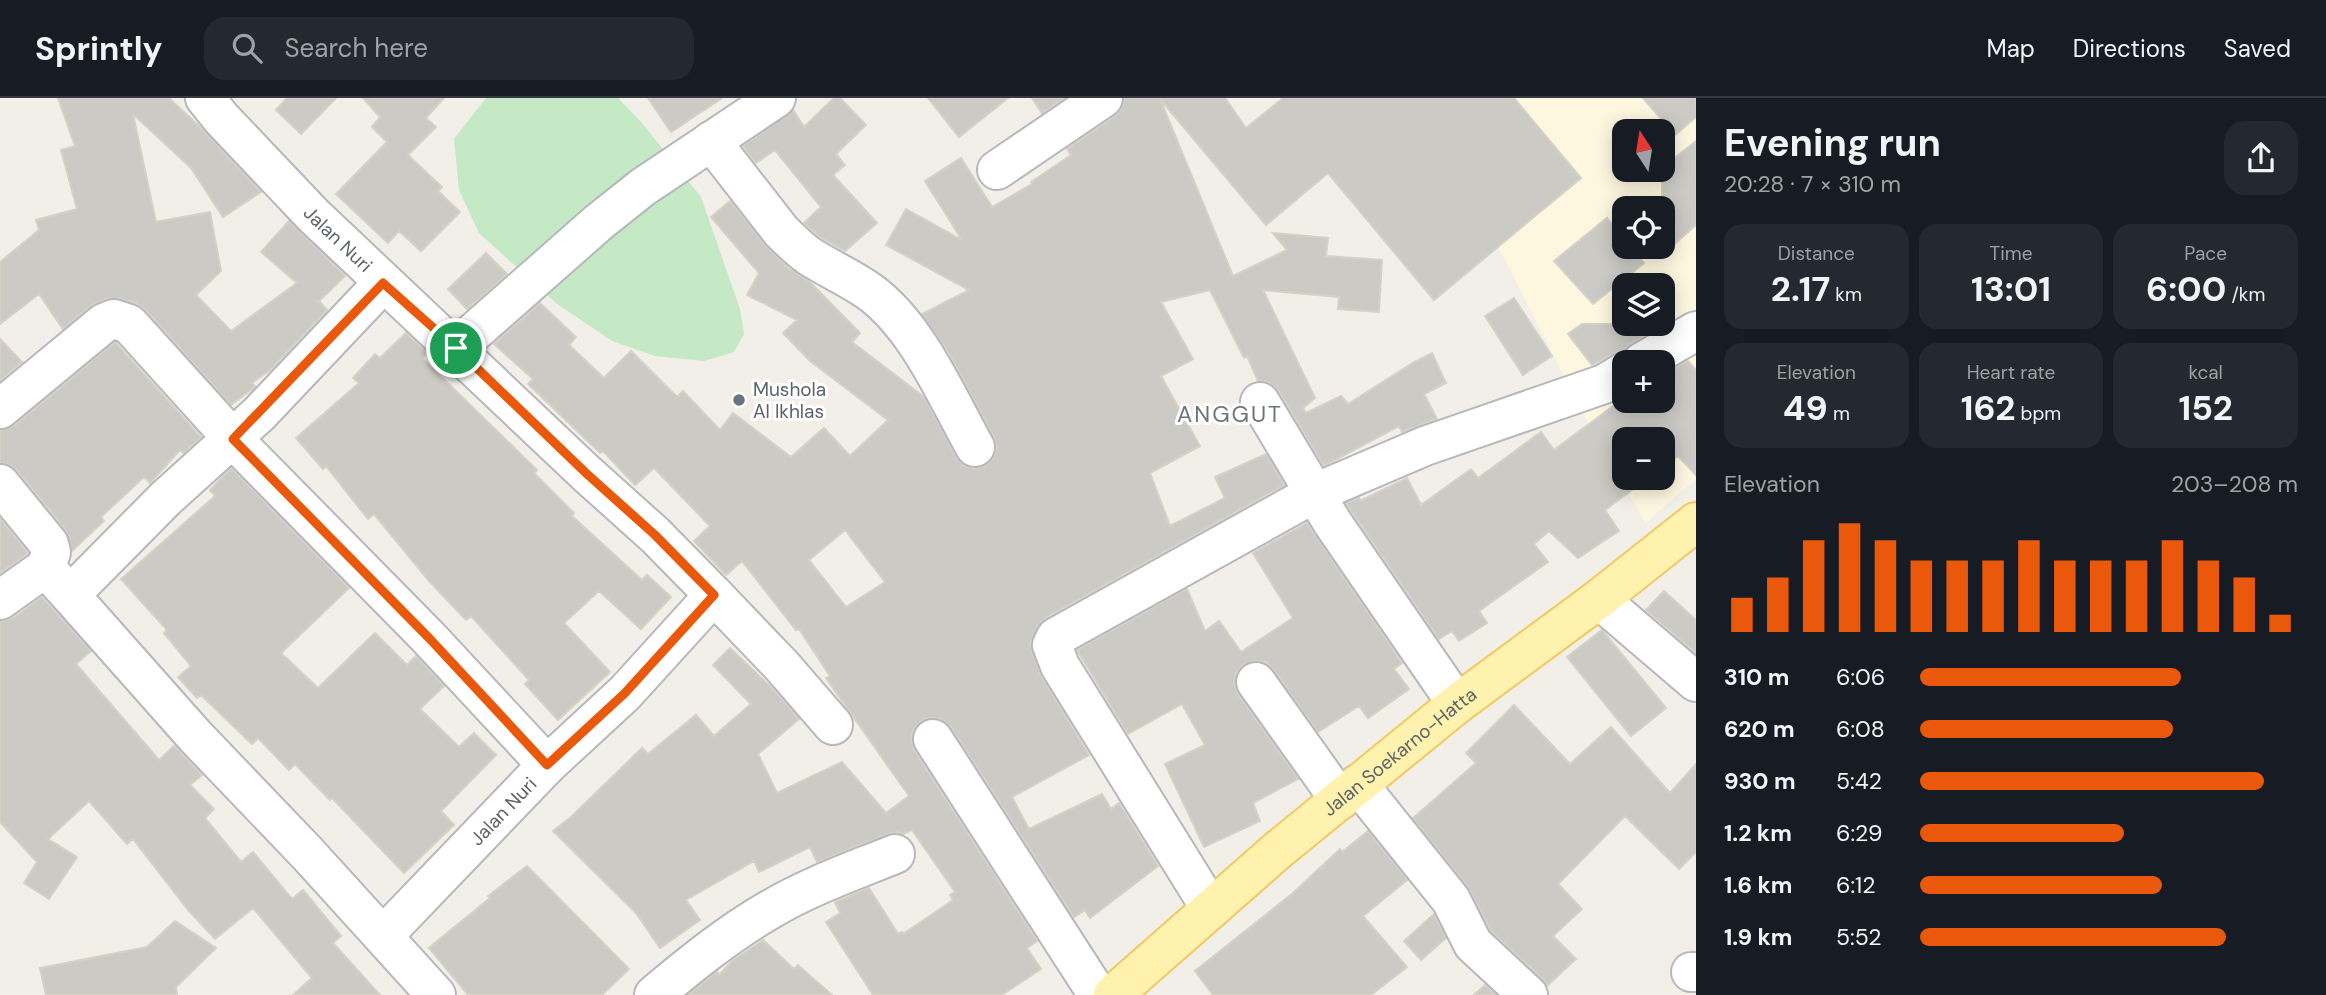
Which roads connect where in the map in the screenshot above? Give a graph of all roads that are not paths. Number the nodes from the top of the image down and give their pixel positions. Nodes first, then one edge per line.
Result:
1 (205, 98) edge
2 (776, 98) edge
3 (1103, 98) edge
4 (711, 141) junction
5 (997, 170) dead end
6 (383, 283) junction
7 (1696, 331) edge
8 (456, 348) junction
9 (1663, 350) edge
10 (1612, 379) edge
11 (1260, 402) dead end
12 (0, 409) edge
13 (233, 439) junction
14 (975, 447) dead end
15 (0, 484) edge
16 (1315, 494) junction
17 (1696, 522) edge
18 (57, 584) junction
19 (714, 595) junction
20 (1599, 599) junction
21 (0, 600) edge
22 (1256, 682) dead end
23 (1696, 682) edge
24 (1457, 704) junction
25 (833, 725) dead end
26 (933, 739) dead end
27 (547, 765) junction
28 (1349, 792) junction
29 (895, 854) dead end
30 (1211, 909) junction
31 (383, 936) junction
32 (436, 995) edge
33 (654, 995) edge
34 (1098, 995) edge
35 (1113, 995) edge
36 (1528, 995) edge

1 - 6 street, Jalan Nuri
2 - 4 street
3 - 5 street
4 - 8 street
4 - 14 street
6 - 8 street, Jalan Nuri
6 - 13 street
7 - 9 street
8 - 19 street, Jalan Nuri
10 - 16 street
11 - 16 street
12 - 13 street
13 - 18 street
13 - 27 street
15 - 18 street
16 - 24 street
16 - 30 street
17 - 20 main road, Jalan Soekarno-Hatta
18 - 21 street
18 - 31 street
19 - 25 street
19 - 27 street, Jalan Nuri
20 - 23 street
20 - 24 main road, Jalan Soekarno-Hatta
22 - 28 street
24 - 28 main road, Jalan Soekarno-Hatta
26 - 34 street
27 - 31 street, Jalan Nuri
28 - 30 main road, Jalan Soekarno-Hatta
28 - 36 street
29 - 33 street
30 - 35 main road, Jalan Soekarno-Hatta
31 - 32 street

